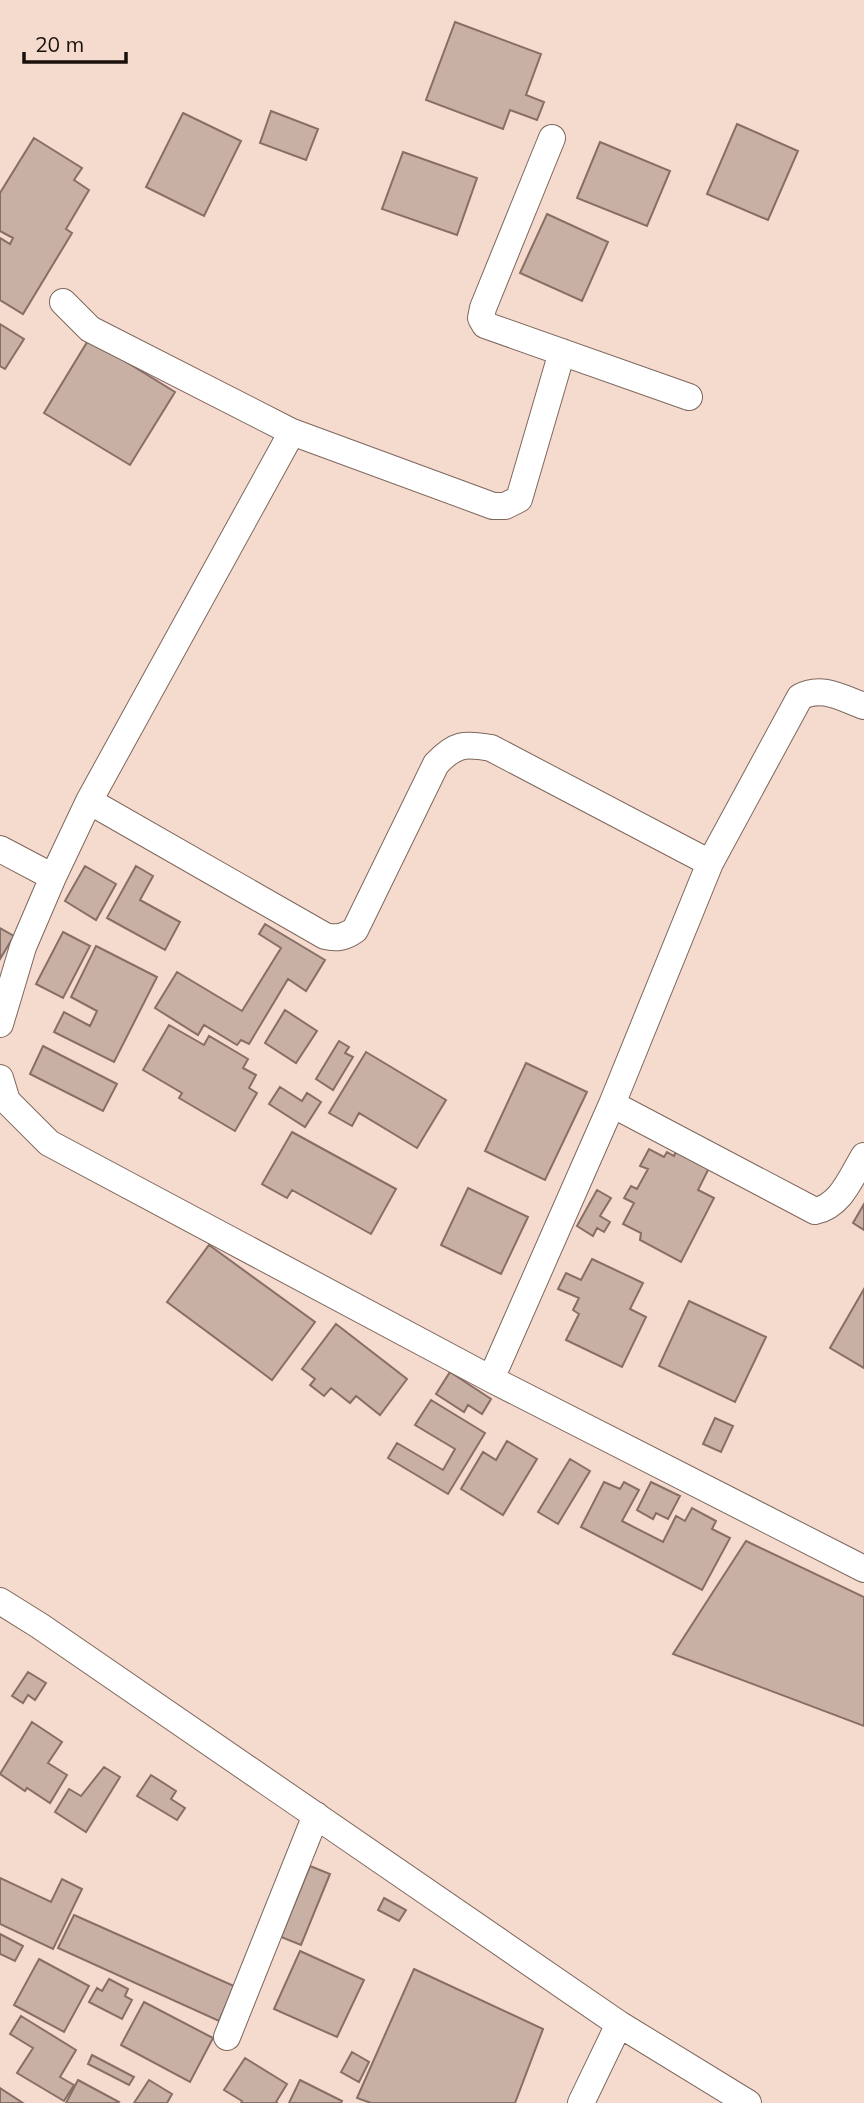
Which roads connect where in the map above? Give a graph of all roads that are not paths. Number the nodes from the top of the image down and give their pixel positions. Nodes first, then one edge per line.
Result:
1 (552, 138) dead end
2 (63, 302) dead end
3 (562, 352) junction
4 (689, 397) dead end
5 (292, 432) junction
6 (864, 706) edge
7 (89, 801) junction
8 (0, 849) edge
9 (710, 863) junction
10 (53, 877) junction
11 (0, 1024) edge
12 (0, 1078) edge
13 (612, 1104) junction
14 (864, 1156) edge
15 (491, 1380) junction
16 (864, 1569) edge
17 (0, 1601) edge
18 (316, 1815) junction
19 (619, 2024) junction
20 (227, 2037) dead end
21 (581, 2103) edge
22 (748, 2103) edge

1 - 3 street
2 - 5 street
3 - 4 street
3 - 5 street
5 - 7 street
6 - 9 street
7 - 9 street
7 - 10 street
8 - 10 street
9 - 13 street
10 - 11 street
12 - 15 street
13 - 14 street
13 - 15 street
15 - 16 street
17 - 18 street
18 - 19 street
18 - 20 street
19 - 21 street
19 - 22 street

